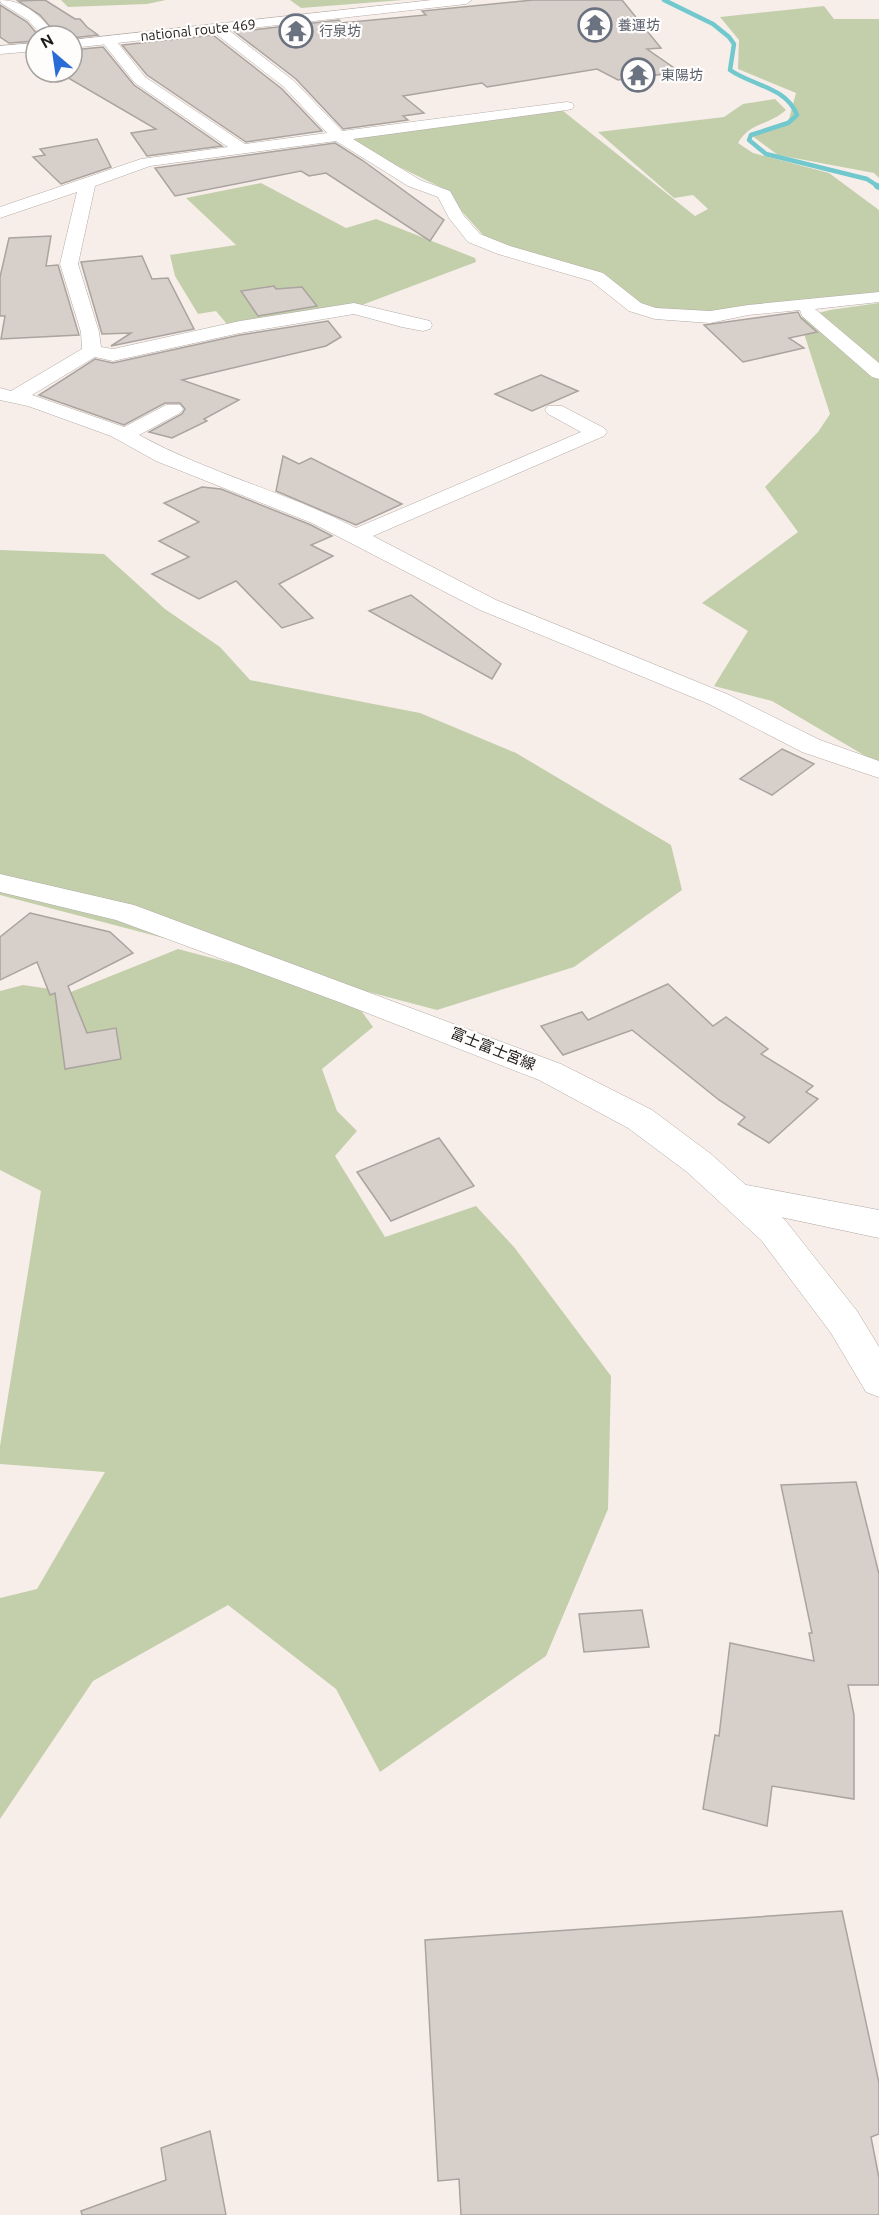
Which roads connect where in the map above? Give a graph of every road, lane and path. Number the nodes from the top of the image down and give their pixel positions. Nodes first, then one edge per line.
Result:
1 (5, 0) edge
2 (466, 0) edge
3 (39, 24) edge
4 (217, 28) junction
5 (108, 40) junction
6 (84, 43) edge
7 (24, 48) edge
8 (0, 50) edge
9 (567, 106) dead end
10 (339, 137) junction
11 (245, 148) junction
12 (270, 164) dead end
13 (87, 184) junction
14 (0, 213) edge
15 (879, 297) edge
16 (808, 312) dead end
17 (423, 325) dead end
18 (164, 344) junction
19 (92, 351) junction
20 (178, 361) dead end
21 (879, 373) edge
22 (8, 396) edge
23 (173, 409) dead end
24 (555, 410) dead end
25 (124, 435) junction
26 (355, 536) junction
27 (879, 770) edge
28 (0, 883) edge
29 (736, 1196) junction
30 (879, 1224) edge
31 (879, 1382) edge

1 - 3 main road
2 - 4 main road, national route 469
4 - 5 main road, national route 469
4 - 10 main road
5 - 6 main road, national route 469
5 - 11 main road
7 - 8 main road
9 - 10 main road
10 - 11 main road
10 - 15 main road
11 - 12 main road
11 - 13 main road
13 - 14 main road
13 - 19 main road
16 - 21 main road
17 - 18 main road
18 - 19 main road
18 - 20 main road
19 - 22 main road
22 - 25 main road
23 - 25 main road
24 - 26 main road
25 - 26 main road
26 - 27 main road
28 - 29 main road, 富士富士宮線
29 - 30 main road
29 - 31 main road, 富士富士宮線

